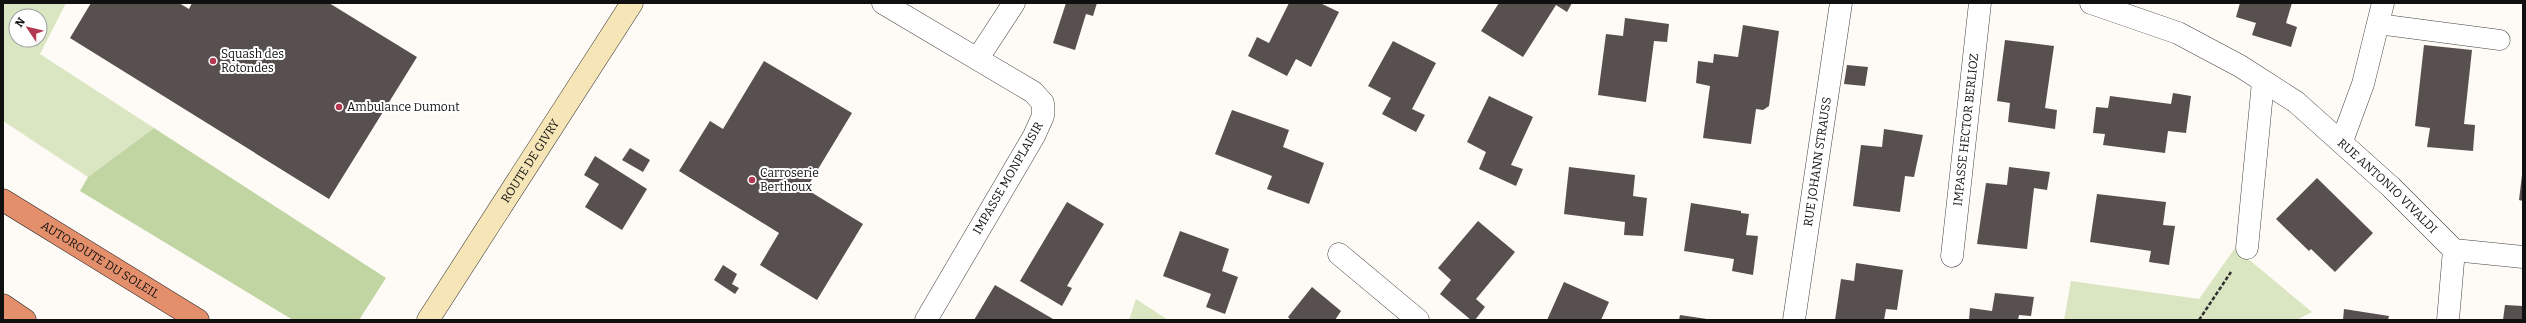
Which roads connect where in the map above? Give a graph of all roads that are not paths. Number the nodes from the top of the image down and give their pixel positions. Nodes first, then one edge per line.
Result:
1 (632, 3) edge
2 (882, 3) edge
3 (1014, 3) edge
4 (1840, 3) edge
5 (1980, 3) edge
6 (2091, 3) edge
7 (2383, 3) edge
8 (2378, 24) junction
9 (2500, 40) dead end
10 (978, 58) junction
11 (2263, 82) junction
12 (2342, 141) junction
13 (3, 200) edge
14 (2247, 248) road end
15 (2454, 250) junction
16 (1339, 254) dead end
17 (1952, 256) dead end
18 (2523, 257) edge
19 (3, 305) edge
20 (25, 320) edge
21 (198, 320) edge
22 (428, 320) edge
23 (926, 320) edge
24 (1418, 320) edge
25 (1794, 320) edge
26 (2448, 320) edge

1 - 22 main road, ROUTE DE GIVRY
2 - 10 street, IMPASSE MONPLAISIR
3 - 10 street
4 - 25 street, RUE JOHANN STRAUSS
5 - 17 street, IMPASSE HECTOR BERLIOZ
6 - 11 street, RUE ANTONIO VIVALDI
7 - 8 street
8 - 9 lane
8 - 12 street
10 - 23 street, IMPASSE MONPLAISIR
11 - 12 street, RUE ANTONIO VIVALDI
11 - 14 street
12 - 15 street, RUE ANTONIO VIVALDI
13 - 21 highway, AUTOROUTE DU SOLEIL
15 - 18 street
15 - 26 street
16 - 24 street
19 - 20 highway

